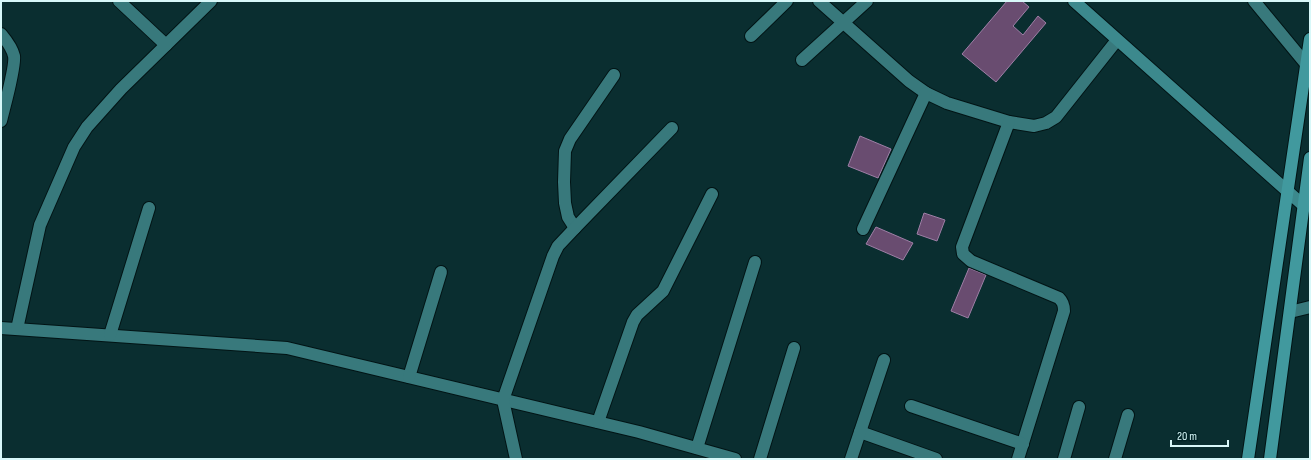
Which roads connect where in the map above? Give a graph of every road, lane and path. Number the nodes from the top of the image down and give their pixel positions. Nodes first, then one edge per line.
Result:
1 (119, 1) edge
2 (211, 1) edge
3 (788, 1) edge
4 (819, 1) edge
5 (867, 1) edge
6 (1074, 1) edge
7 (1254, 1) edge
8 (842, 22) junction
9 (1, 34) edge
10 (751, 36) dead end
11 (1310, 39) edge
12 (1118, 40) junction
13 (166, 45) junction
14 (802, 60) dead end
15 (1306, 64) junction
16 (614, 75) dead end
17 (926, 93) junction
18 (1, 121) edge
19 (1009, 122) junction
20 (672, 128) dead end
21 (1310, 158) edge
22 (1288, 192) junction
23 (712, 194) dead end
24 (1303, 206) junction
25 (149, 208) dead end
26 (575, 228) junction
27 (862, 229) dead end
28 (755, 262) dead end
29 (441, 272) dead end
30 (1310, 307) edge
31 (1290, 312) junction
32 (1, 328) edge
33 (17, 329) junction
34 (110, 335) junction
35 (794, 348) dead end
36 (884, 360) dead end
37 (409, 377) junction
38 (503, 400) junction
39 (911, 406) dead end
40 (1079, 407) dead end
41 (1128, 416) dead end
42 (598, 422) junction
43 (860, 432) junction
44 (1023, 444) junction
45 (696, 448) junction
46 (720, 457) edge
47 (516, 459) edge
48 (735, 459) edge
49 (760, 459) edge
50 (851, 459) edge
51 (936, 459) edge
52 (1018, 459) edge
53 (1064, 459) edge
54 (1115, 459) edge
55 (1248, 459) edge
56 (1270, 459) edge

1 - 13 street
2 - 13 street
3 - 10 street
4 - 8 street
5 - 8 street
6 - 12 street
7 - 15 street
8 - 14 street
8 - 17 street
9 - 18 street
11 - 15 main road
12 - 19 street
12 - 22 street
13 - 33 street
15 - 22 main road
16 - 26 street
17 - 19 street
17 - 27 street
19 - 44 street
20 - 26 street
21 - 24 main road
22 - 24 street
22 - 55 main road
23 - 42 street
24 - 31 main road
25 - 34 street
26 - 38 street
28 - 45 street
29 - 37 street
30 - 31 street
31 - 56 main road
32 - 33 street
33 - 34 street
34 - 37 street
35 - 49 street
36 - 43 street
37 - 38 street
38 - 42 street
38 - 47 street
39 - 44 street
40 - 53 street
41 - 54 street
42 - 45 street
43 - 50 street
43 - 51 street
44 - 52 street
45 - 46 street
46 - 48 street

